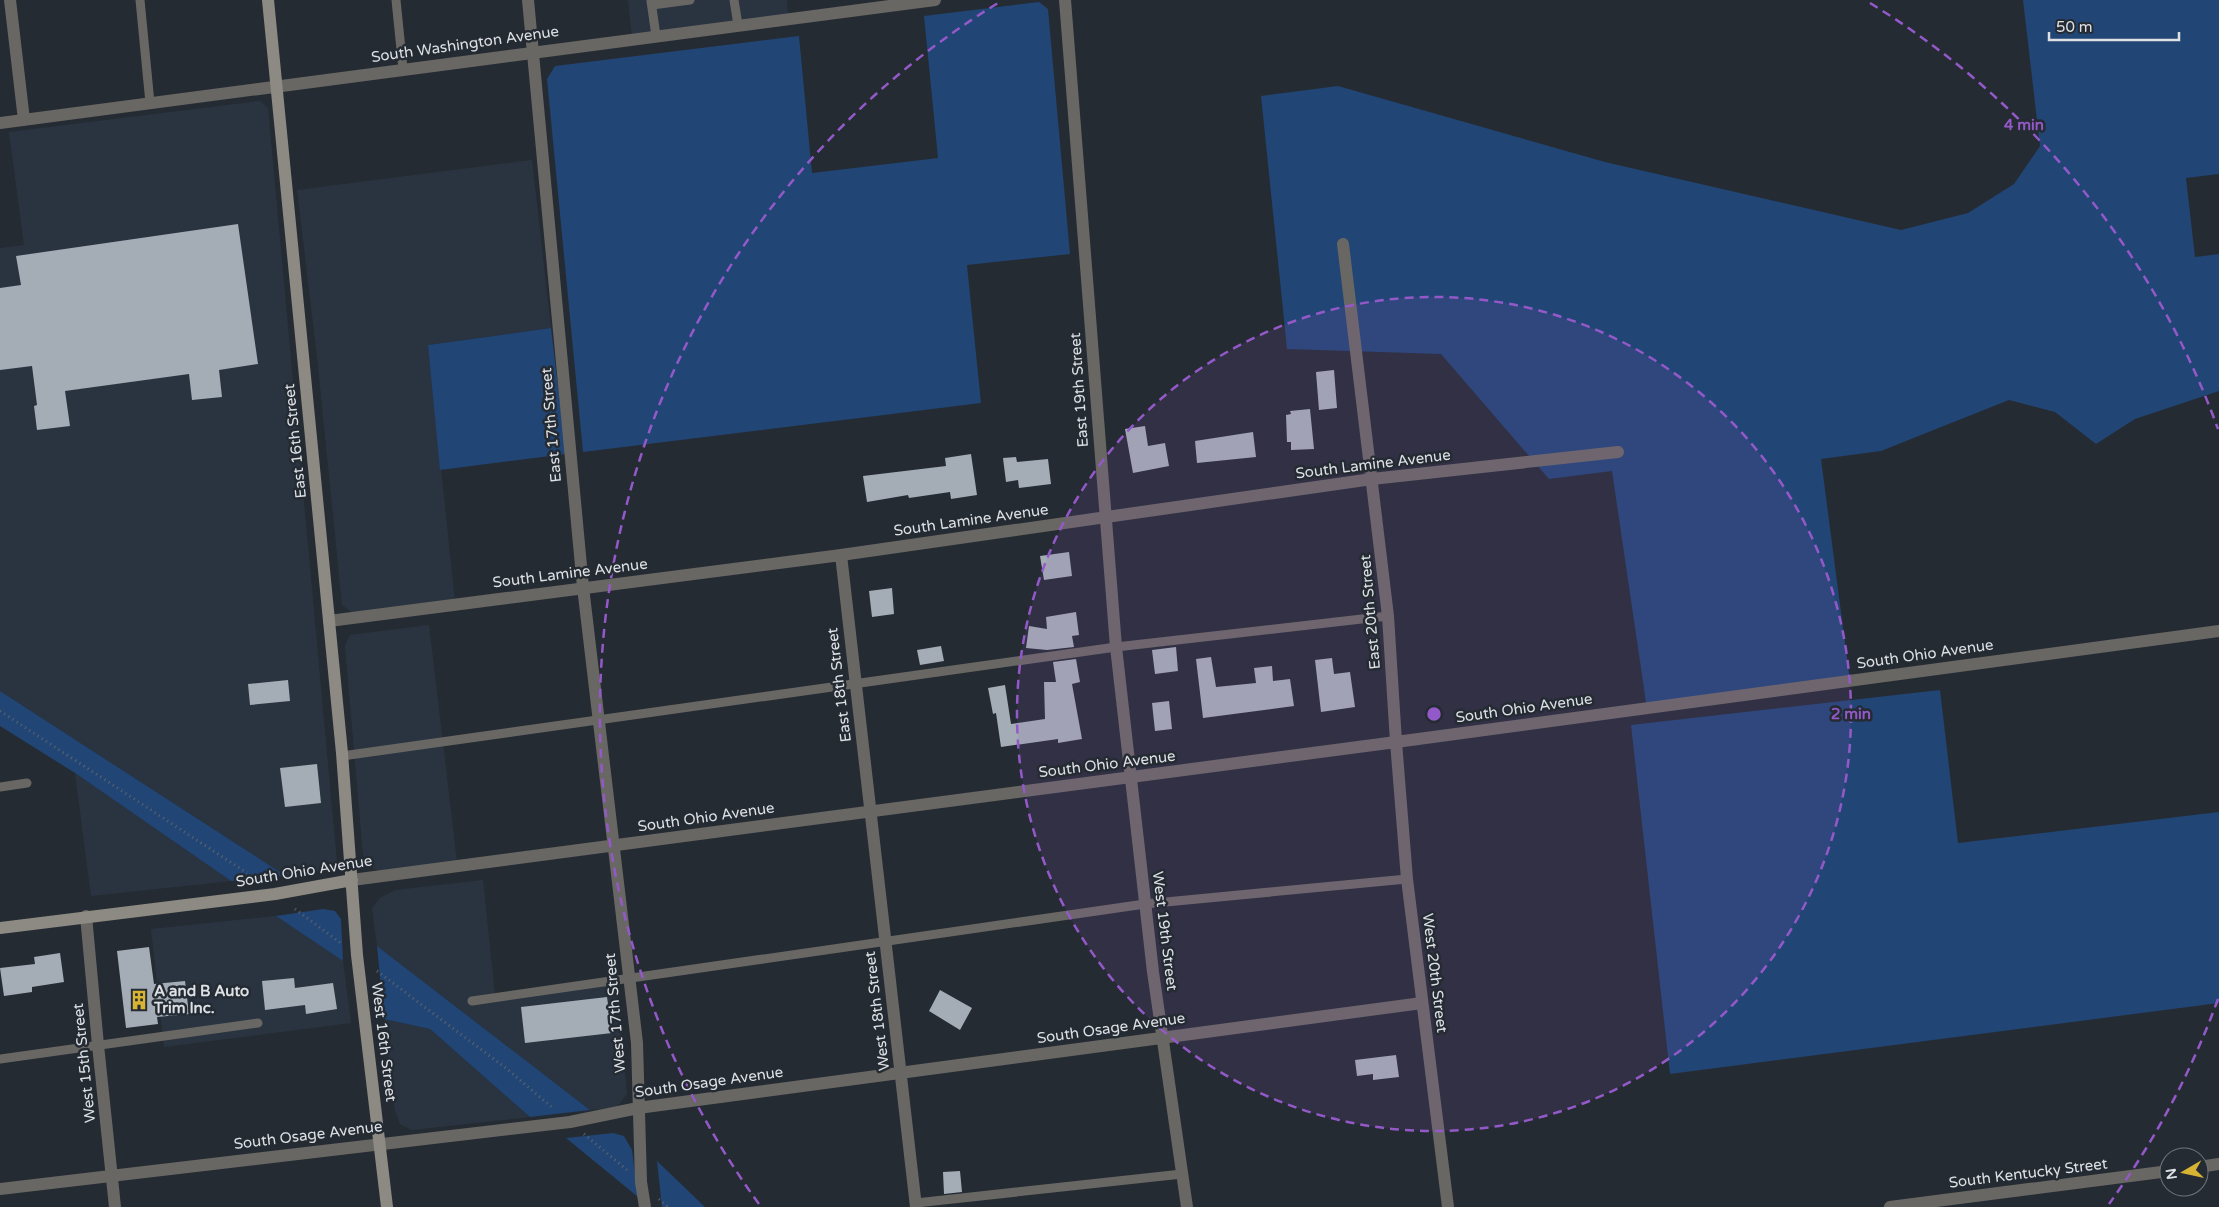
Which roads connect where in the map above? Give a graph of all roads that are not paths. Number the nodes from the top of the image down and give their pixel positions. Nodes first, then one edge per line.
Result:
1 (10, 0) edge
2 (140, 0) edge
3 (268, 0) edge
4 (396, 0) edge
5 (528, 0) edge
6 (690, 0) edge
7 (734, 0) edge
8 (935, 0) edge
9 (1065, 0) edge
10 (651, 3) edge
11 (738, 25) junction
12 (656, 36) junction
13 (533, 51) junction
14 (403, 69) junction
15 (277, 86) junction
16 (150, 103) junction
17 (24, 120) junction
18 (0, 123) edge
19 (1343, 244) dead end
20 (1618, 452) dead end
21 (1372, 478) junction
22 (1105, 517) junction
23 (840, 555) junction
24 (583, 587) junction
25 (1388, 616) junction
26 (329, 621) junction
27 (2219, 631) edge
28 (1116, 647) junction
29 (856, 683) junction
30 (599, 720) junction
31 (1396, 742) junction
32 (342, 756) junction
33 (1130, 778) junction
34 (26, 783) dead end
35 (0, 787) edge
36 (870, 812) junction
37 (614, 846) junction
38 (1407, 879) junction
39 (352, 880) junction
40 (1145, 904) junction
41 (86, 916) junction
42 (0, 928) edge
43 (885, 941) junction
44 (630, 978) junction
45 (472, 1001) dead end
46 (1422, 1003) junction
47 (258, 1023) dead end
48 (1163, 1038) junction
49 (98, 1045) junction
50 (0, 1059) edge
51 (900, 1072) junction
52 (638, 1108) junction
53 (380, 1143) junction
54 (2159, 1172) edge
55 (1182, 1174) junction
56 (112, 1175) junction
57 (0, 1189) edge
58 (916, 1205) edge
59 (116, 1207) edge
60 (386, 1207) edge
61 (644, 1207) edge
62 (1187, 1207) edge
63 (1448, 1207) edge
64 (1890, 1207) edge

1 - 17 street
2 - 16 lane
3 - 15 main road, East 16th Street
4 - 14 lane
5 - 13 street, East 17th Street
6 - 10 lane
7 - 11 lane
8 - 11 street, South Washington Avenue
9 - 22 street, East 19th Street
10 - 12 lane
11 - 12 street, South Washington Avenue
12 - 13 street, South Washington Avenue
13 - 14 street, South Washington Avenue
13 - 24 street, East 17th Street
14 - 15 street, South Washington Avenue
15 - 16 street, South Washington Avenue
15 - 26 main road, East 16th Street
16 - 17 street, South Washington Avenue
17 - 18 street, South Washington Avenue
19 - 21 street, East 20th Street
20 - 21 street, South Lamine Avenue
21 - 22 street, South Lamine Avenue
21 - 25 street, East 20th Street
22 - 23 street, South Lamine Avenue
22 - 28 street, East 19th Street
23 - 24 street, South Lamine Avenue
23 - 29 street, East 18th Street
24 - 26 street, South Lamine Avenue
24 - 30 street, East 17th Street
25 - 28 lane
25 - 31 street, East 20th Street
26 - 32 main road, East 16th Street
27 - 31 street, South Ohio Avenue
28 - 29 lane
28 - 33 street, East 19th Street
29 - 30 lane
29 - 36 street, East 18th Street
30 - 32 lane
30 - 37 street, East 17th Street
31 - 33 street, South Ohio Avenue
31 - 38 street, West 20th Street
32 - 39 main road, East 16th Street
33 - 36 street, South Ohio Avenue
33 - 40 street, West 19th Street
34 - 35 lane
36 - 37 street, South Ohio Avenue
36 - 43 street, West 18th Street
37 - 39 street, South Ohio Avenue
37 - 44 street, West 17th Street
38 - 40 lane
38 - 46 street, West 20th Street
39 - 41 main road, South Ohio Avenue
39 - 53 main road, West 16th Street
40 - 43 lane
40 - 48 street, West 19th Street
41 - 42 main road, South Ohio Avenue
41 - 49 street, West 15th Street
43 - 44 lane
43 - 51 street, West 18th Street
44 - 45 lane
44 - 52 street, West 17th Street
46 - 48 street, South Osage Avenue
46 - 63 street, West 20th Street
47 - 49 lane
48 - 51 street, South Osage Avenue
48 - 55 street, West 19th Street
49 - 50 lane
49 - 56 street, West 15th Street
51 - 52 street, South Osage Avenue
51 - 58 street, West 18th Street
52 - 53 street, South Osage Avenue
52 - 61 street, West 17th Street
53 - 56 street, South Osage Avenue
53 - 60 main road, West 16th Street
54 - 64 street, South Kentucky Street
55 - 58 lane
55 - 62 street, West 19th Street
56 - 57 street, South Osage Avenue
56 - 59 street, West 15th Street

